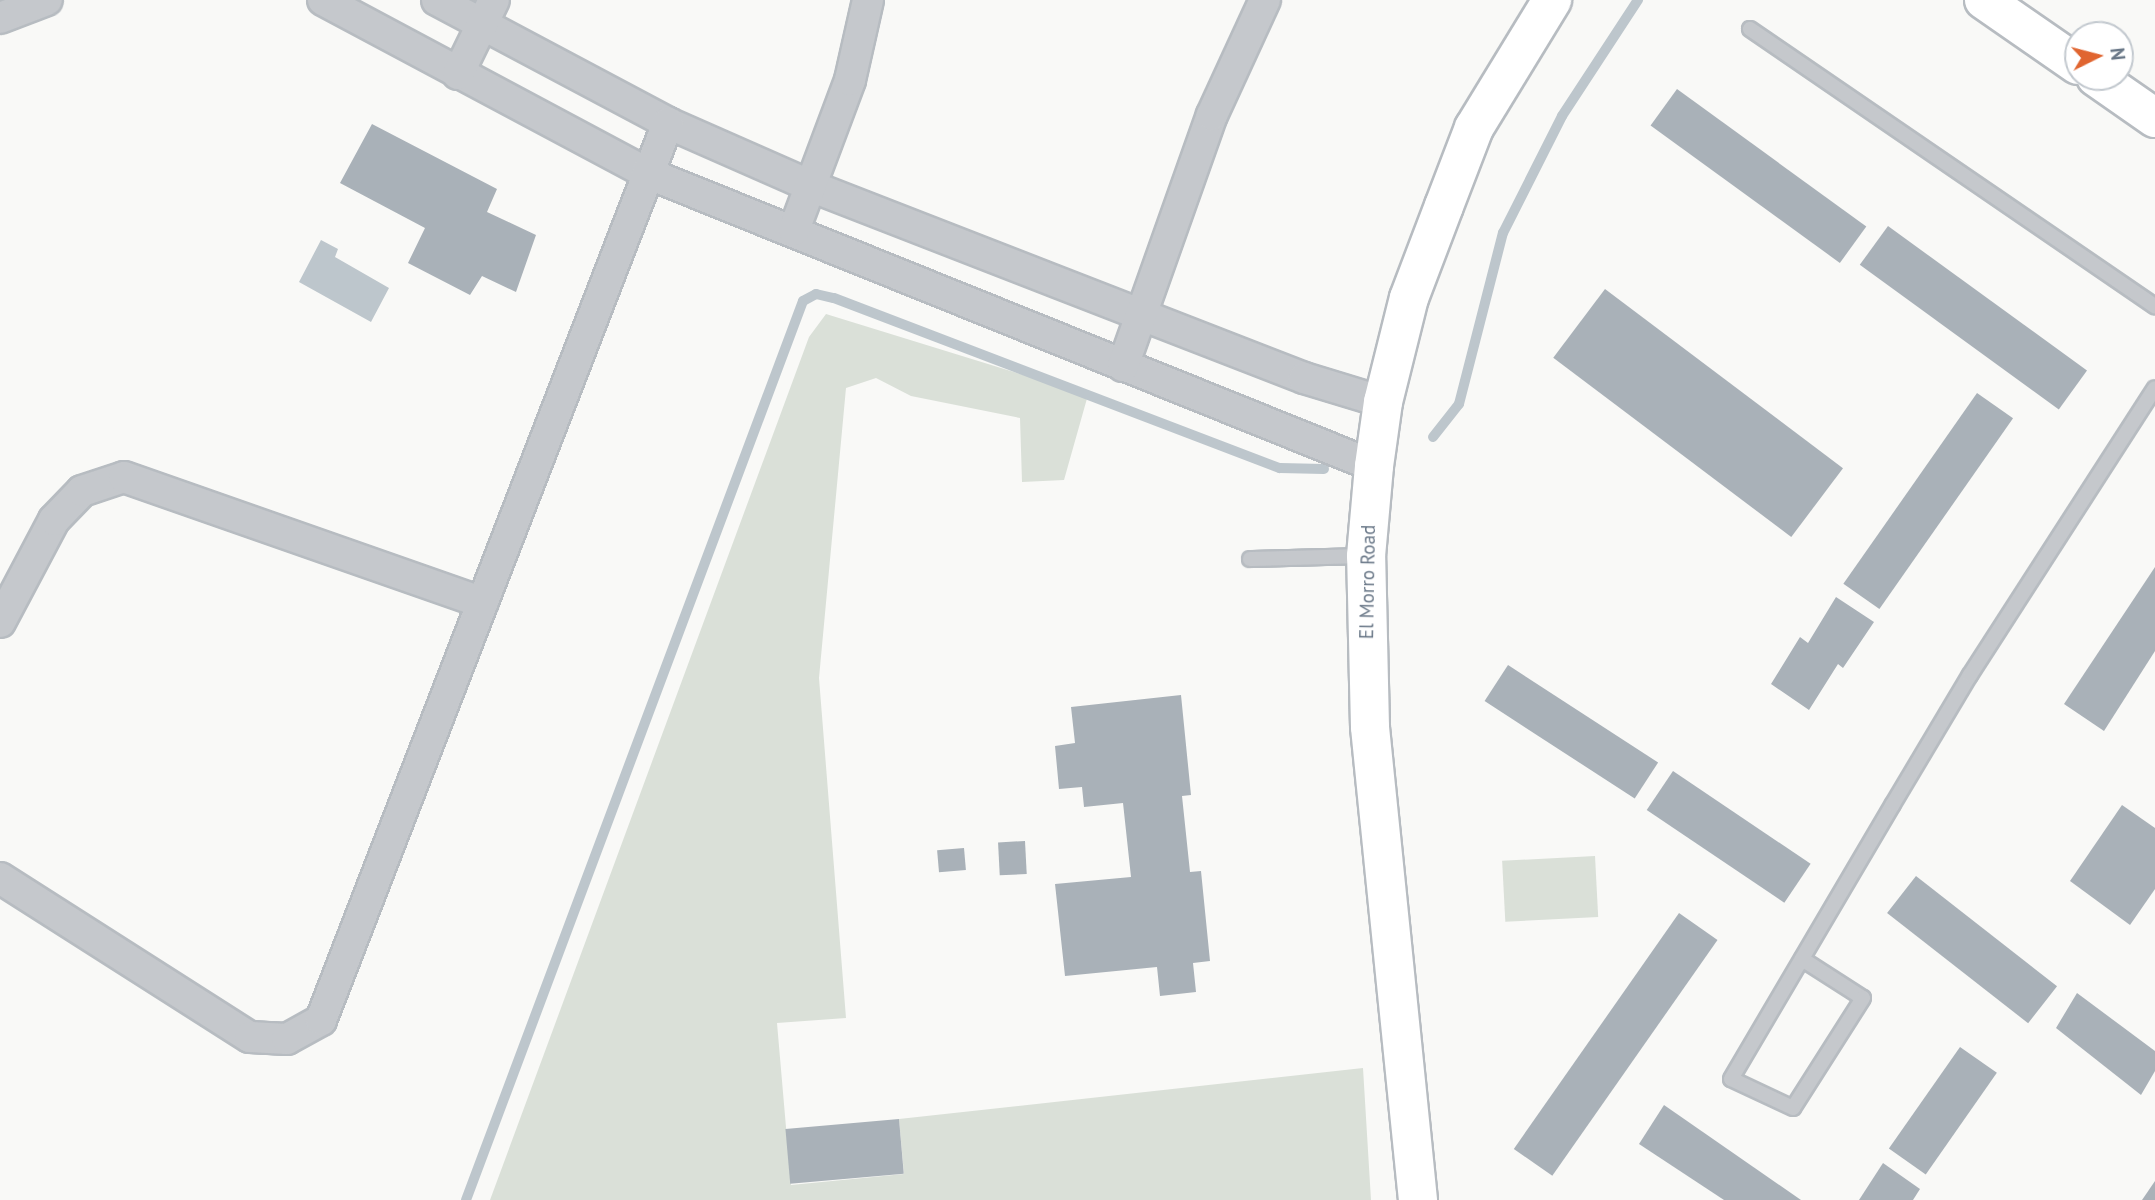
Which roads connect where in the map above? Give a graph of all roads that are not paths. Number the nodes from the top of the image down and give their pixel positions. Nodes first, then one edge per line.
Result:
1 (47, 0) edge
2 (323, 0) edge
3 (437, 0) edge
4 (868, 0) edge
5 (1265, 0) edge
6 (1552, 0) edge
7 (1984, 0) edge
8 (488, 12) edge
9 (0, 18) edge
10 (1750, 29) dead end
11 (2064, 55) edge
12 (458, 74) junction
13 (2116, 91) edge
14 (2155, 118) edge
15 (668, 123) junction
16 (647, 173) junction
17 (813, 187) junction
18 (794, 230) junction
19 (2155, 306) edge
20 (1142, 315) junction
21 (1123, 366) junction
22 (2155, 388) edge
23 (1383, 402) junction
24 (1374, 466) junction
25 (1366, 556) junction
26 (1250, 559) dead end
27 (483, 603) junction
28 (0, 621) edge
29 (0, 878) edge
30 (1802, 959) junction
31 (1418, 1200) edge

1 - 9 street
2 - 12 street
3 - 8 street
4 - 17 street
5 - 20 street
6 - 23 street, El Morro Road
7 - 11 street
8 - 12 street
8 - 15 street
10 - 19 lane
12 - 16 street
13 - 14 street
15 - 16 street
15 - 17 street
16 - 18 street
16 - 27 street
17 - 18 street
17 - 20 street
18 - 21 street
20 - 21 street
20 - 23 street
21 - 24 street
22 - 30 lane
23 - 24 street, El Morro Road
24 - 25 street, El Morro Road
25 - 26 lane
25 - 31 street, El Morro Road
27 - 28 street
27 - 29 street
30 - 30 lane

